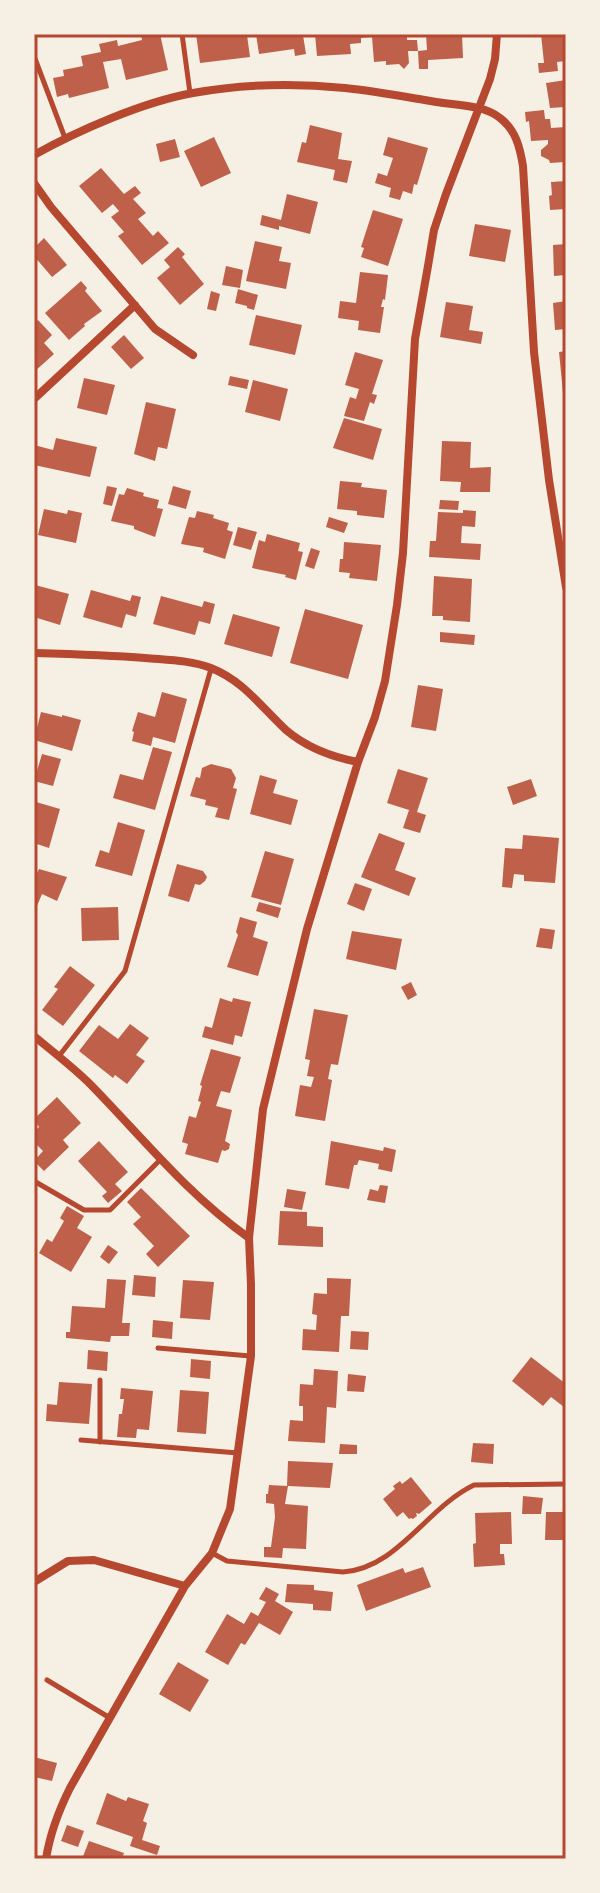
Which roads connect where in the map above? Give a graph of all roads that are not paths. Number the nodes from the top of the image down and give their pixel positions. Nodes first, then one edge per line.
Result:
1 (182, 34) edge
2 (497, 34) edge
3 (34, 56) edge
4 (190, 93) junction
5 (477, 108) junction
6 (65, 138) junction
7 (34, 155) edge
8 (34, 183) edge
9 (135, 305) junction
10 (193, 355) dead end
11 (34, 399) edge
12 (566, 587) edge
13 (34, 653) edge
14 (211, 668) junction
15 (358, 762) junction
16 (34, 1036) edge
17 (59, 1056) junction
18 (160, 1160) junction
19 (34, 1181) edge
20 (249, 1238) junction
21 (158, 1348) dead end
22 (251, 1356) junction
23 (100, 1380) dead end
24 (81, 1440) dead end
25 (100, 1442) junction
26 (238, 1453) junction
27 (566, 1484) edge
28 (212, 1553) junction
29 (34, 1582) edge
30 (185, 1586) junction
31 (47, 1680) dead end
32 (110, 1718) junction
33 (46, 1859) edge

1 - 4 lane
2 - 5 street
3 - 6 lane
4 - 5 street
4 - 6 street
5 - 12 street
5 - 15 street
6 - 7 street
8 - 9 street
9 - 10 street
9 - 11 street
13 - 14 street
14 - 15 street
14 - 17 lane
15 - 20 street
16 - 17 street
17 - 18 street
18 - 19 lane
18 - 20 street
20 - 22 street
21 - 22 lane
22 - 26 street
23 - 25 lane
24 - 25 lane
25 - 26 lane
26 - 28 street
27 - 28 lane
28 - 30 street
29 - 30 street
30 - 32 street
31 - 32 lane
32 - 33 street

